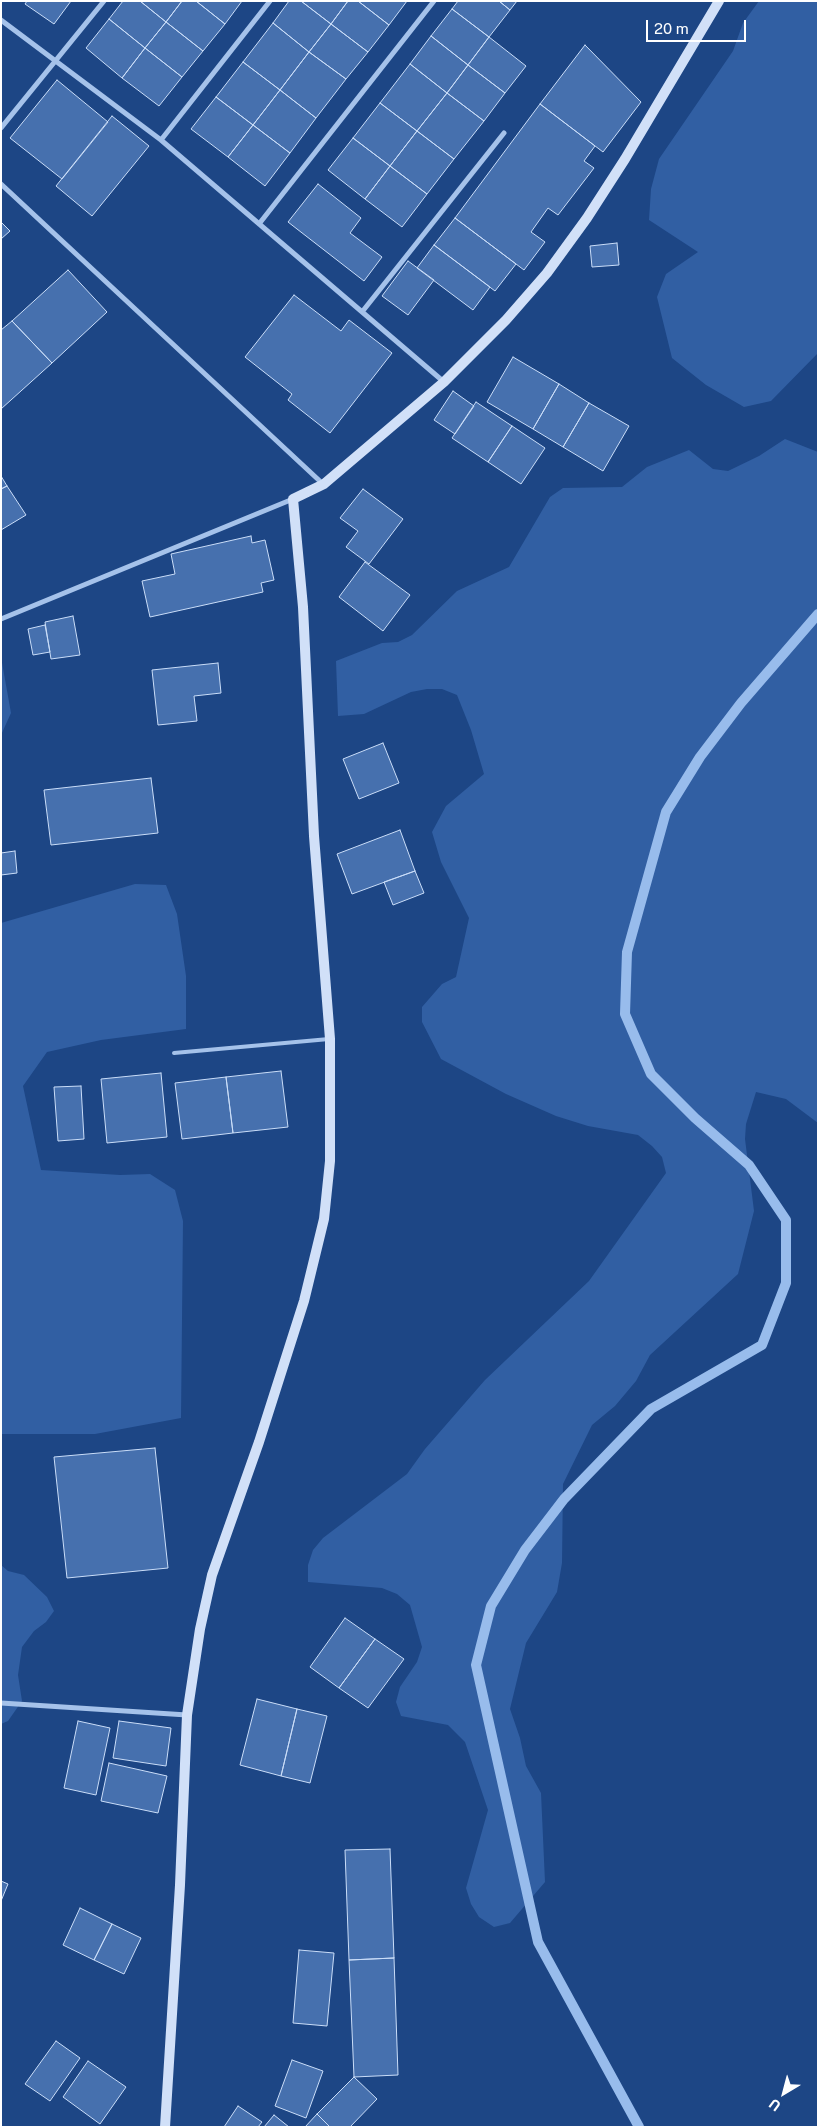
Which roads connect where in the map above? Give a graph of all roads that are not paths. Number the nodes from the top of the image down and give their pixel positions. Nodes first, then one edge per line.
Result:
1 (104, 1) edge
2 (270, 1) edge
3 (434, 1) edge
4 (719, 1) edge
5 (1, 20) edge
6 (56, 61) junction
7 (1, 128) edge
8 (504, 133) dead end
9 (161, 140) junction
10 (1, 184) edge
11 (259, 224) junction
12 (362, 312) junction
13 (444, 382) junction
14 (324, 484) junction
15 (293, 499) junction
16 (1, 619) edge
17 (330, 1039) junction
18 (174, 1053) dead end
19 (1, 1703) edge
20 (187, 1715) junction
21 (165, 2127) edge

1 - 6 street
2 - 9 street
3 - 11 street
4 - 13 street
5 - 6 street
6 - 7 street
6 - 9 street
8 - 12 street
9 - 11 street
10 - 14 street
11 - 12 street
12 - 13 street
13 - 14 street
14 - 15 street
15 - 16 street
15 - 17 street
17 - 18 lane
17 - 20 street
19 - 20 street
20 - 21 street

